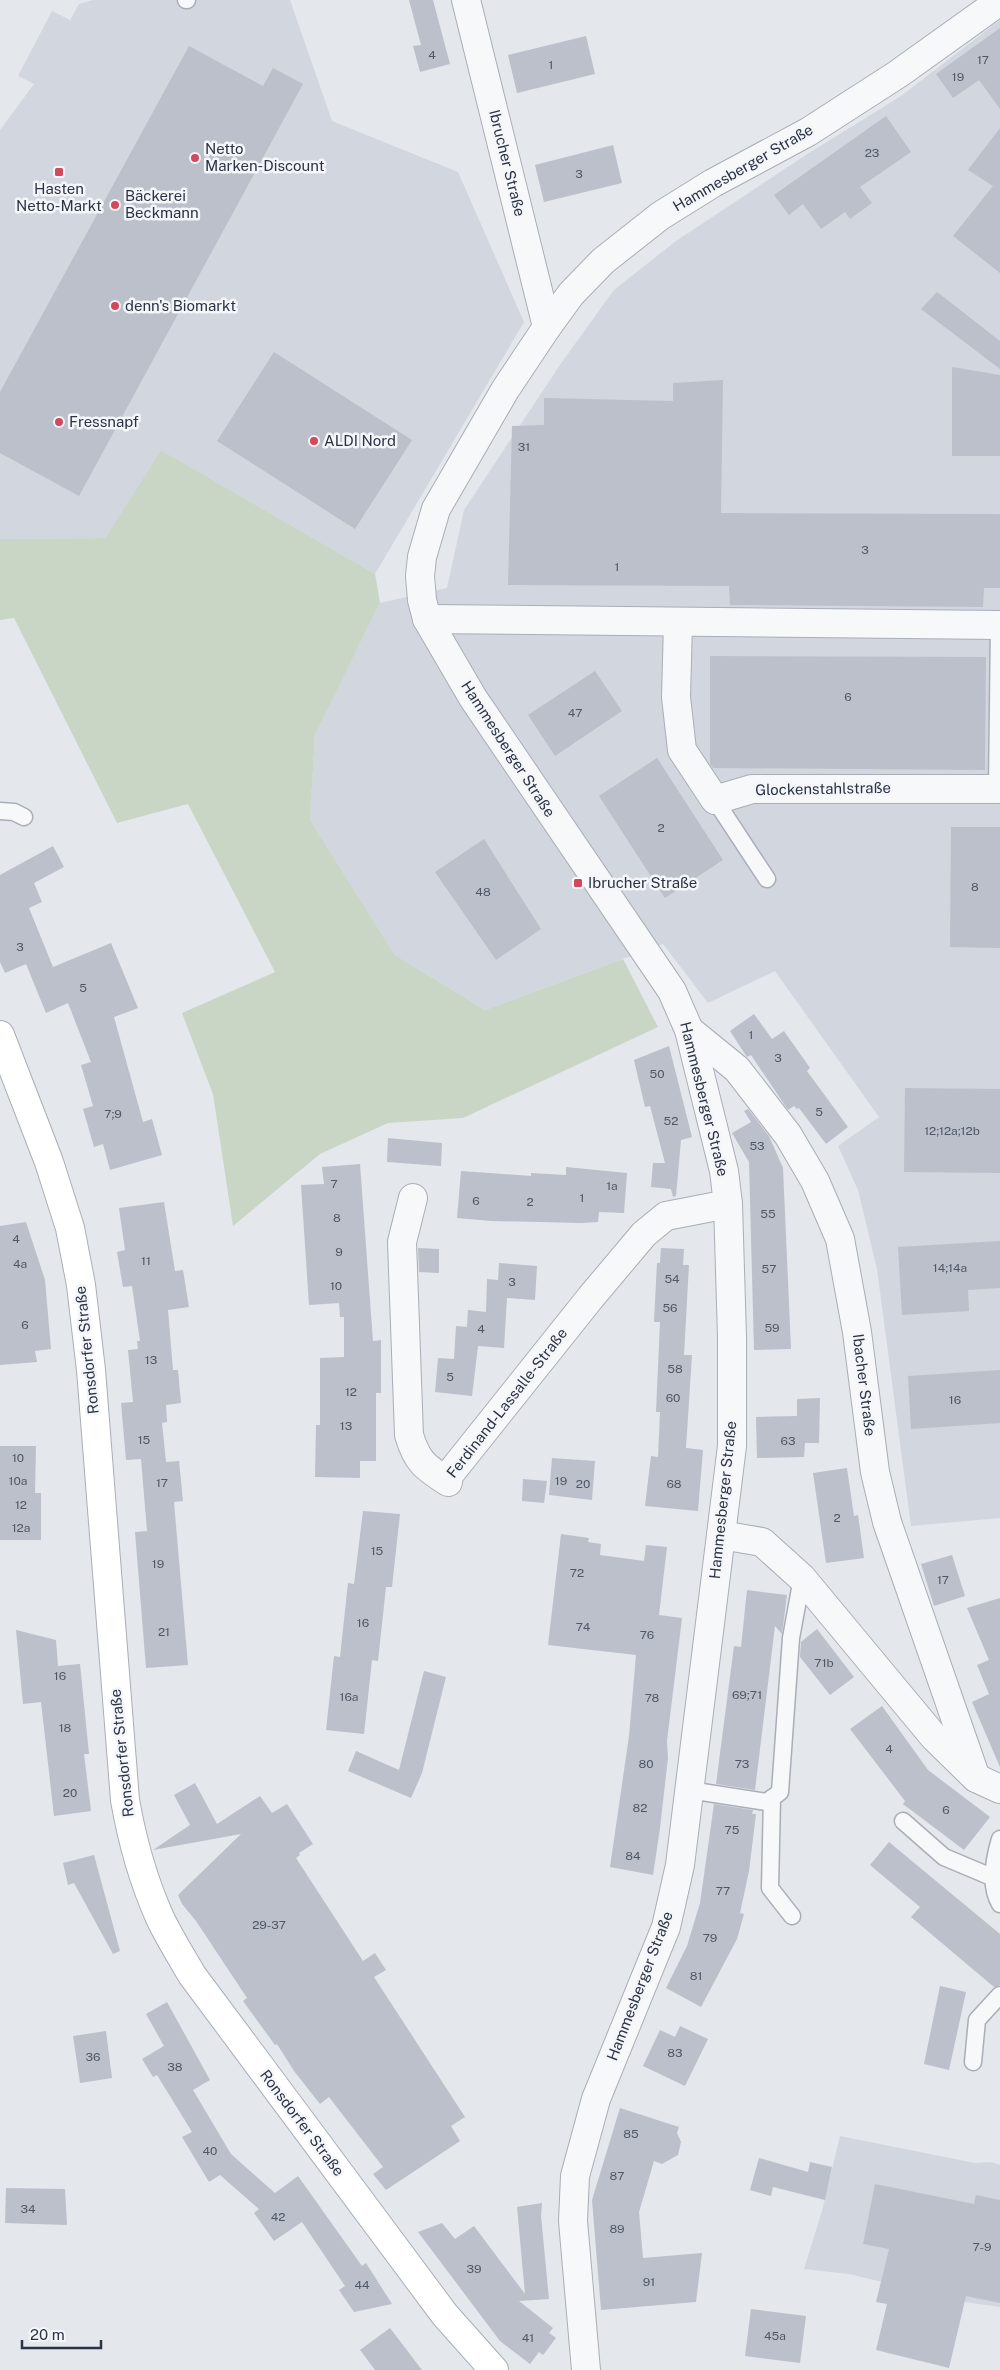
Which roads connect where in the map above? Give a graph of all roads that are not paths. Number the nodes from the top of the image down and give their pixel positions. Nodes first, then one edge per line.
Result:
1 (466, 0) edge
2 (1000, 2) edge
3 (547, 327) junction
4 (427, 619) junction
5 (678, 623) junction
6 (1000, 625) edge
7 (999, 789) edge
8 (715, 800) junction
9 (0, 811) edge
10 (24, 817) dead end
11 (767, 879) dead end
12 (689, 1030) junction
13 (0, 1035) edge
14 (413, 1198) dead end
15 (728, 1204) junction
16 (721, 1535) junction
17 (802, 1578) junction
18 (988, 1784) edge
19 (689, 1790) junction
20 (772, 1798) junction
21 (903, 1821) dead end
22 (1000, 1840) edge
23 (994, 1878) junction
24 (1000, 1904) edge
25 (792, 1916) dead end
26 (1000, 1995) edge
27 (973, 2062) dead end
28 (494, 2370) edge
29 (586, 2370) edge

1 - 3 street, Ibrucher Straße
2 - 3 street, Hammesberger Straße
3 - 4 street, Hammesberger Straße
4 - 5 street
4 - 12 street, Hammesberger Straße
5 - 6 street
5 - 8 street
6 - 7 lane
7 - 8 street, Glockenstahlstraße
8 - 11 lane
9 - 10 lane
12 - 15 street, Hammesberger Straße
12 - 18 street, Ibacher Straße
13 - 28 main road, Ronsdorfer Straße
14 - 15 street, Ferdinand-Lassalle-Straße
15 - 16 street, Hammesberger Straße
16 - 17 street, Ibacher Straße
16 - 19 street, Hammesberger Straße
17 - 18 street, Ibacher Straße
17 - 20 lane
19 - 20 lane
19 - 29 street, Hammesberger Straße
20 - 25 lane
21 - 23 lane
22 - 23 lane
23 - 24 lane
26 - 27 lane

